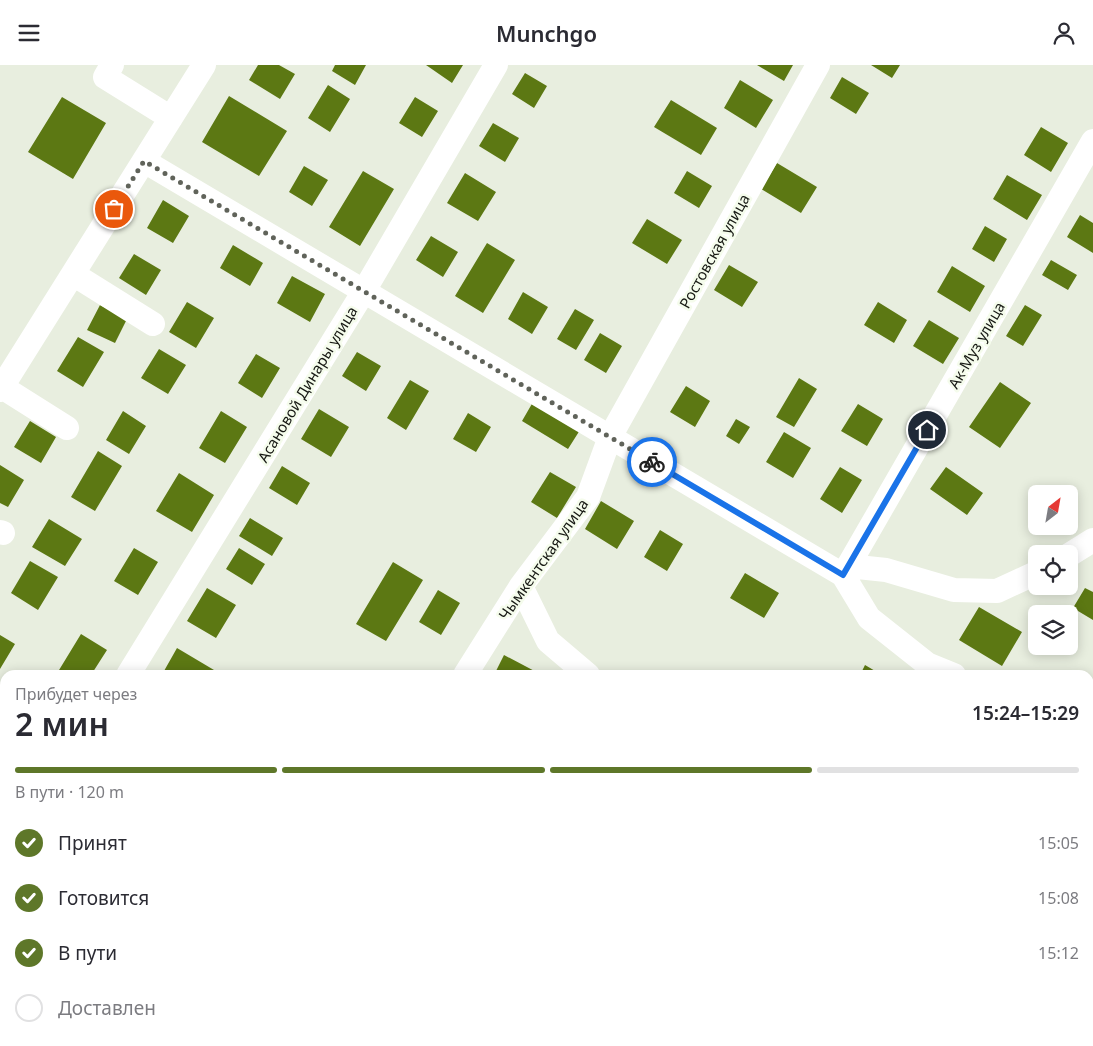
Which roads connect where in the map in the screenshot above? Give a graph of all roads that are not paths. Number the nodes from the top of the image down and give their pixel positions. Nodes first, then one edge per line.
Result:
1 (112, 65) edge
2 (204, 65) edge
3 (496, 65) edge
4 (818, 65) edge
5 (171, 118) junction
6 (1093, 141) edge
7 (144, 161) junction
8 (73, 274) junction
9 (364, 291) junction
10 (153, 324) dead end
11 (1, 388) edge
12 (67, 428) dead end
13 (610, 437) junction
14 (1093, 540) edge
15 (1078, 549) edge
16 (846, 571) junction
17 (1028, 577) edge
18 (521, 586) junction
19 (131, 670) edge
20 (469, 670) edge
21 (582, 670) edge
22 (942, 670) edge

1 - 5 street
2 - 5 street
3 - 9 street, Асановой Динары улица
4 - 13 street, Ростовская улица
5 - 7 street
6 - 16 street, Ак-Муз улица
7 - 8 street
7 - 9 street
8 - 10 street
8 - 11 street
9 - 13 street
9 - 19 street, Асановой Динары улица
11 - 12 street
13 - 16 street
13 - 18 street, Чымкентская улица
14 - 15 street
16 - 17 street
16 - 22 street
18 - 20 street, Чымкентская улица
18 - 21 street

